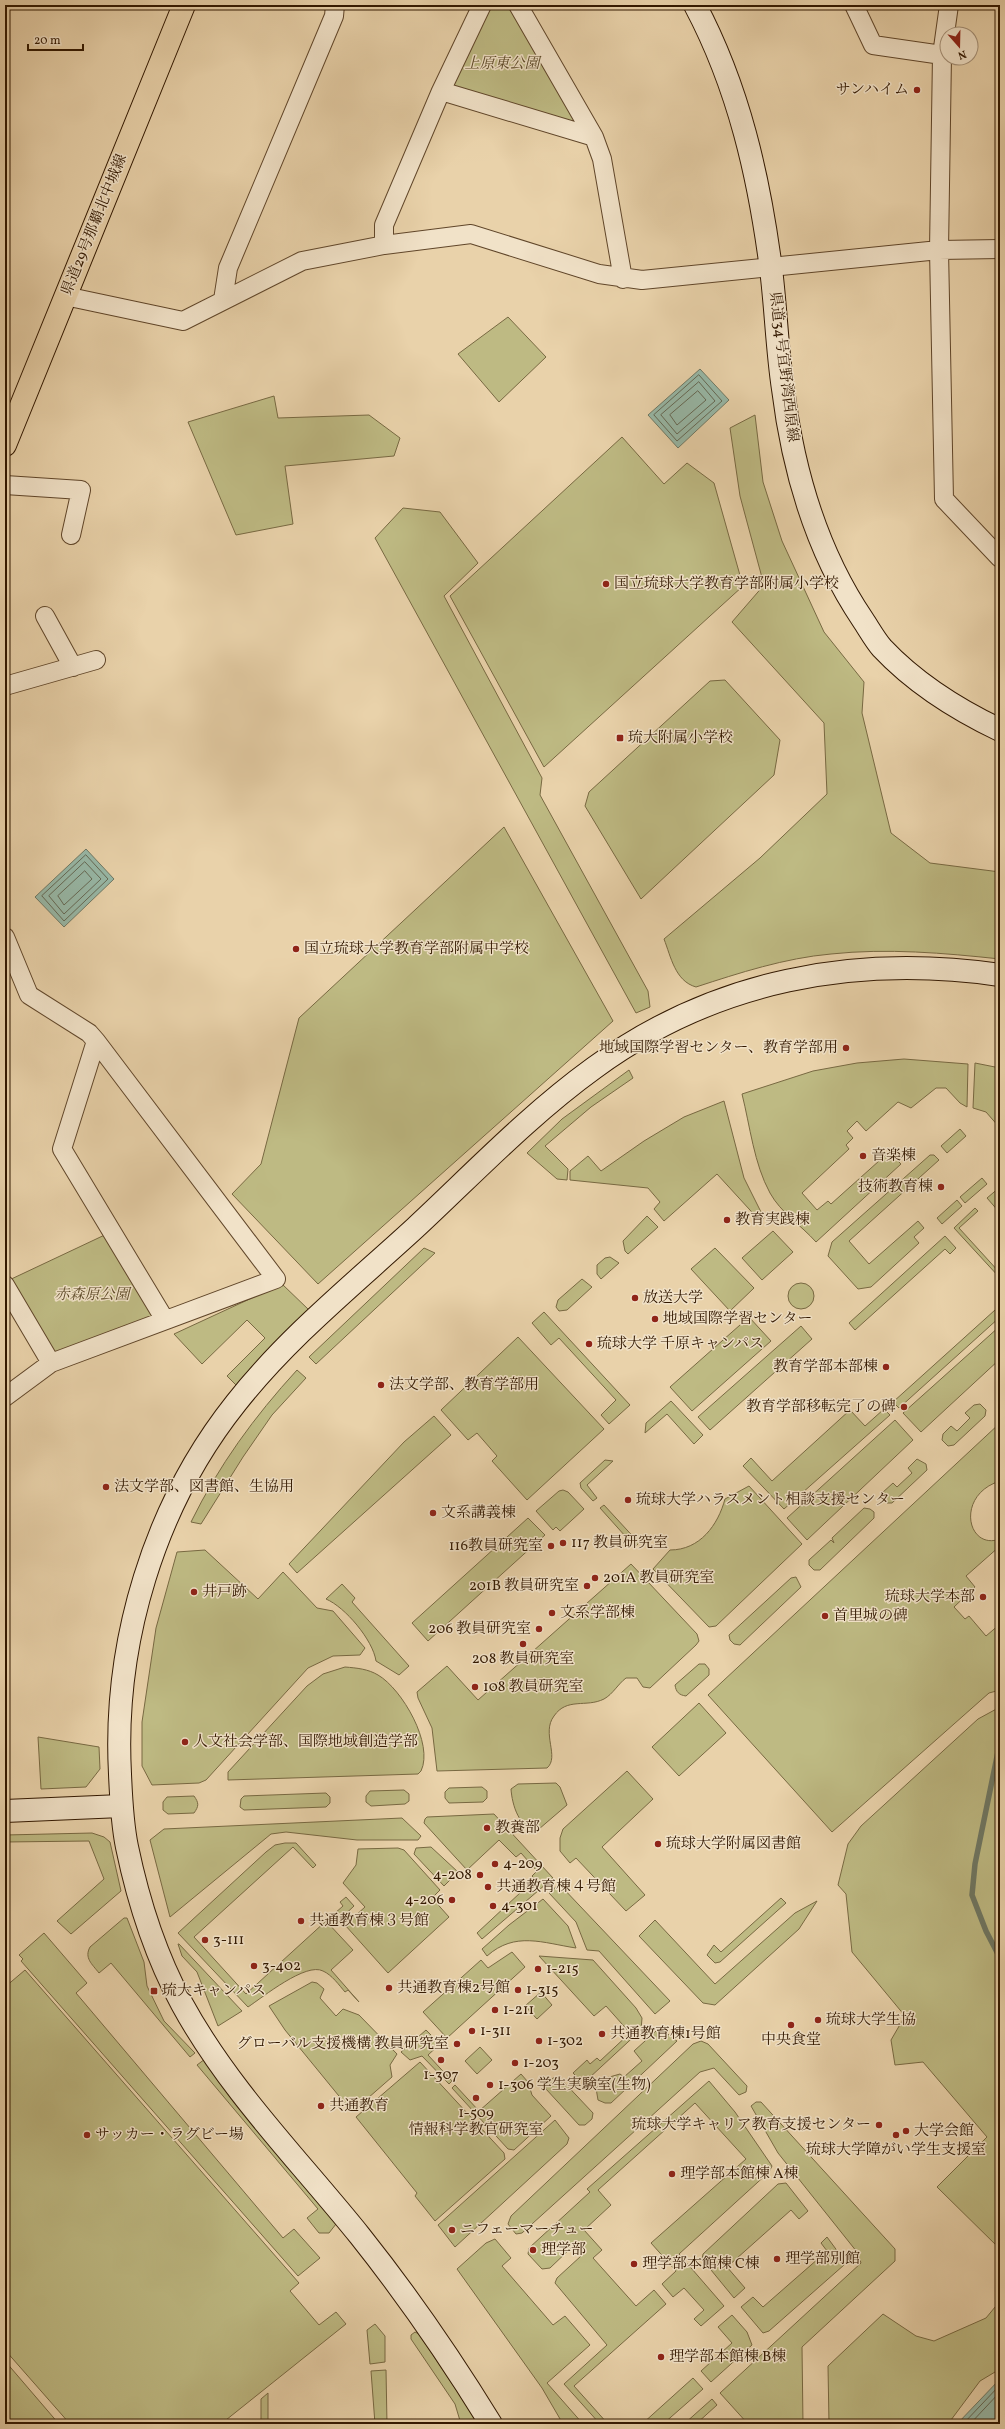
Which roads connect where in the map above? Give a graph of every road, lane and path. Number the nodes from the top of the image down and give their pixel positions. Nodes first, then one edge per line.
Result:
1 (184, 5) edge
2 (335, 5) edge
3 (482, 5) edge
4 (518, 5) edge
5 (695, 5) edge
6 (854, 5) edge
7 (949, 5) edge
8 (946, 26) edge
9 (939, 55) edge
10 (942, 66) edge
11 (441, 91) junction
12 (594, 137) junction
13 (384, 245) junction
14 (1000, 249) edge
15 (939, 250) junction
16 (770, 268) junction
17 (623, 278) junction
18 (65, 296) junction
19 (223, 300) junction
20 (5, 444) edge
21 (5, 485) edge
22 (71, 535) dead end
23 (1000, 558) edge
24 (45, 616) dead end
25 (96, 660) dead end
26 (73, 667) junction
27 (5, 686) edge
28 (1000, 730) edge
29 (5, 937) edge
30 (1000, 974) edge
31 (96, 1041) junction
32 (5, 1284) edge
33 (165, 1320) junction
34 (51, 1363) junction
35 (5, 1397) edge
36 (121, 1806) junction
37 (5, 1811) edge
38 (491, 2424) edge

1 - 18 main road, 県道29号那覇北中城線
2 - 19 street
3 - 11 street
4 - 12 street
5 - 16 street, 県道34号宜野湾西原線
6 - 9 street
7 - 8 street
10 - 15 street
11 - 12 street
11 - 13 street
12 - 17 street
13 - 17 street
13 - 19 street
14 - 15 street
15 - 16 street
15 - 23 street
16 - 17 street
16 - 28 street, 県道34号宜野湾西原線
18 - 19 street
18 - 20 main road, 県道29号那覇北中城線
21 - 22 street
24 - 26 street
25 - 26 street
26 - 27 street
29 - 31 street
30 - 36 street
31 - 33 street
31 - 33 street
32 - 34 street
33 - 34 street
34 - 35 street
36 - 37 street
36 - 38 street

